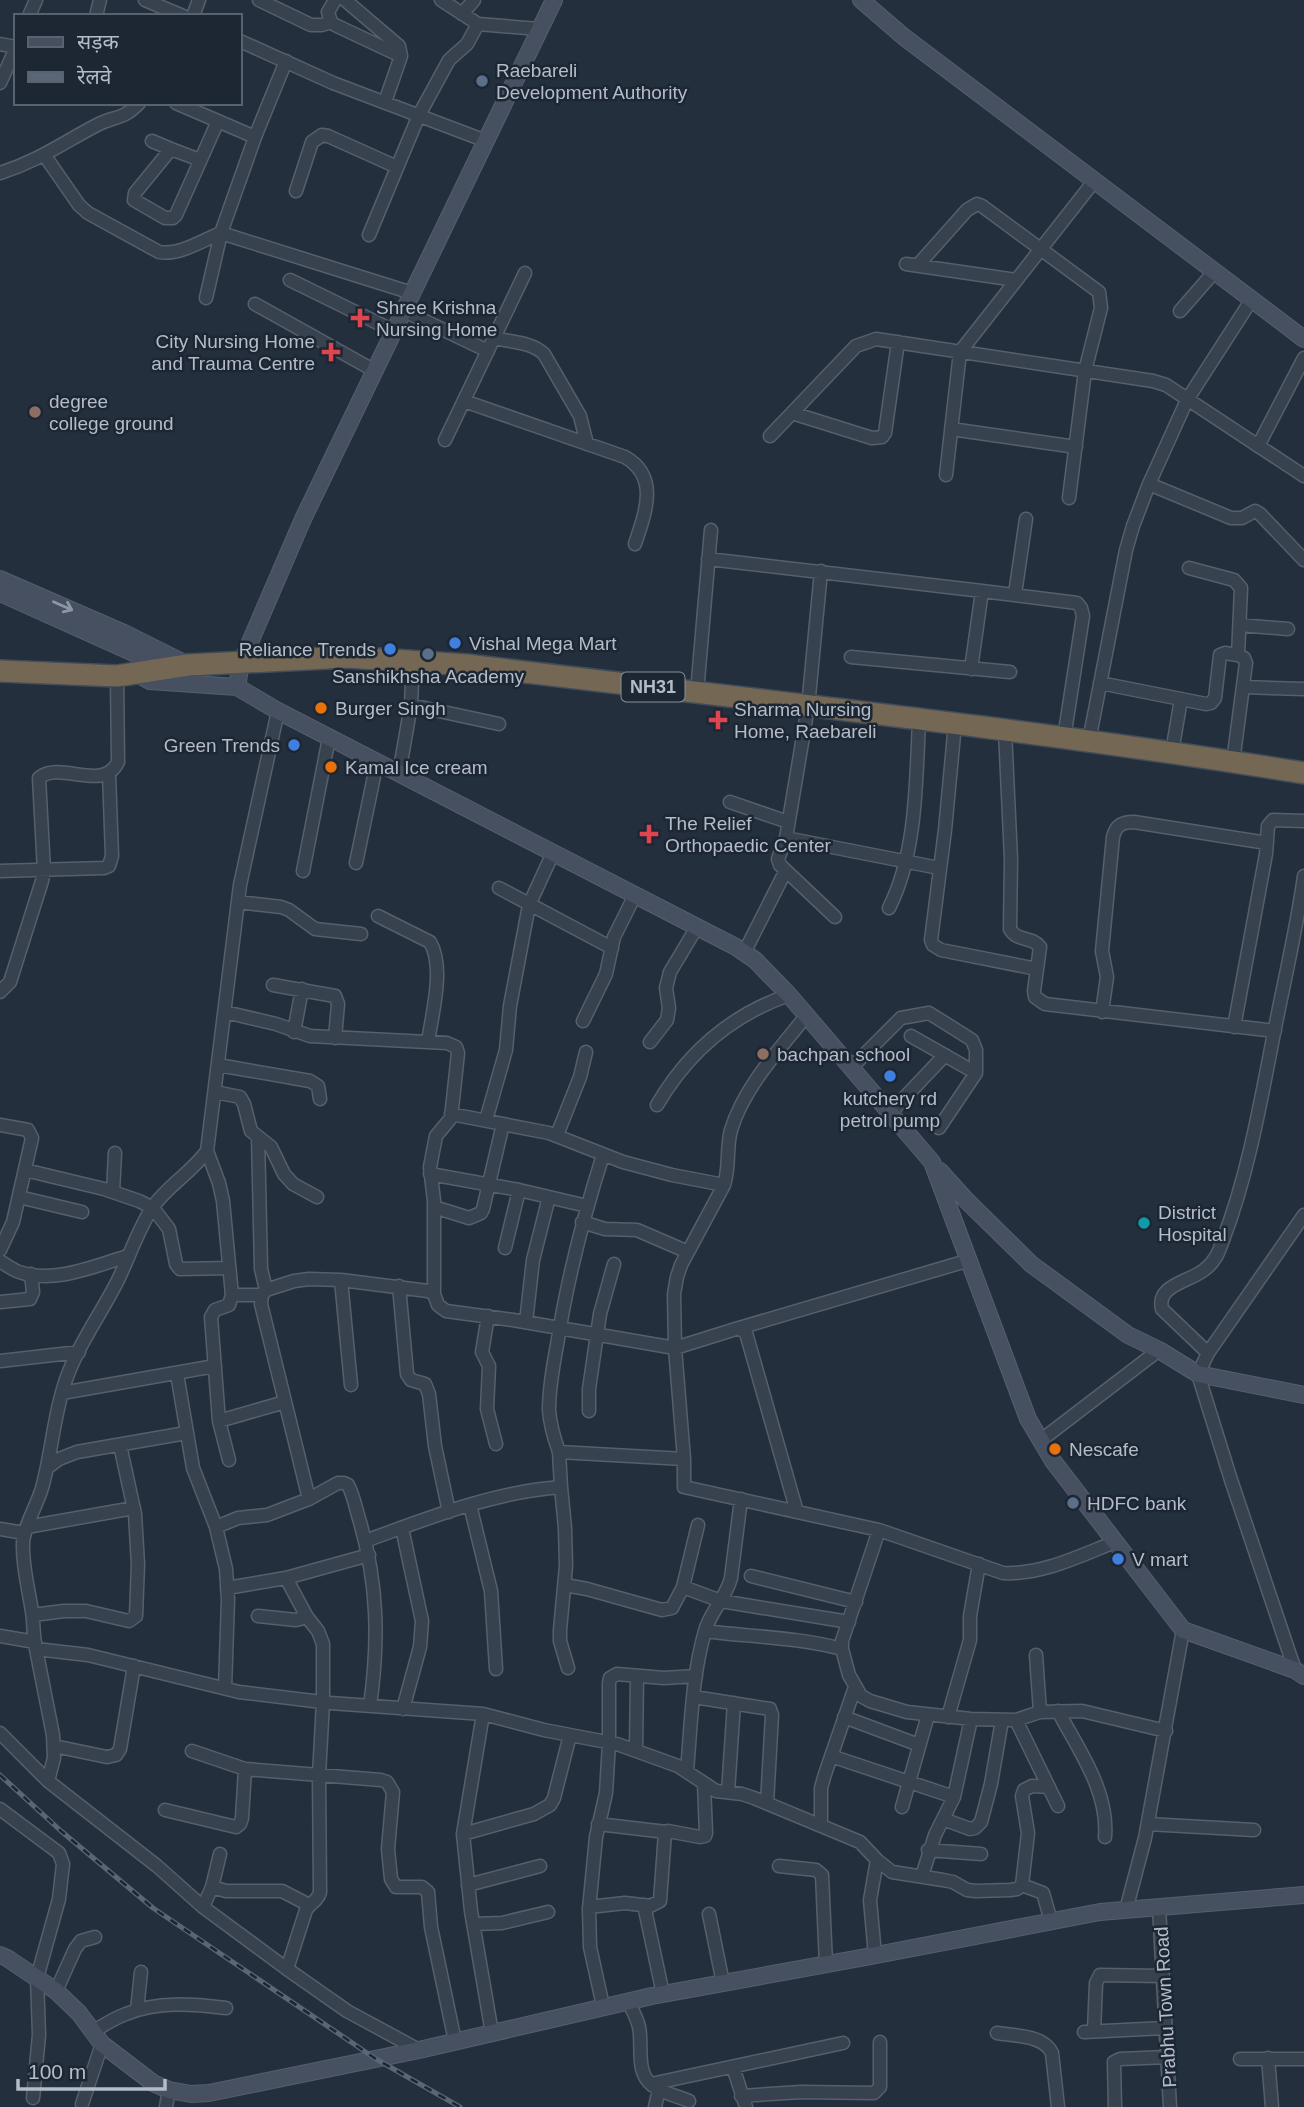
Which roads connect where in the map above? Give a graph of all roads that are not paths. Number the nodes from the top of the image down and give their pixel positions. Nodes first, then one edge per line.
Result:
1 (145, 0) edge
2 (259, 0) edge
3 (335, 0) edge
4 (345, 0) edge
5 (441, 0) edge
6 (474, 0) edge
7 (554, 0) edge
8 (862, 0) edge
9 (178, 14) edge
10 (462, 14) junction
11 (331, 22) junction
12 (478, 24) junction
13 (539, 29) junction
14 (242, 42) edge
15 (14, 52) edge
16 (401, 55) junction
17 (286, 61) junction
18 (0, 83) edge
19 (385, 103) junction
20 (137, 105) edge
21 (181, 105) edge
22 (419, 115) junction
23 (218, 121) junction
24 (255, 137) junction
25 (152, 141) dead end
26 (486, 141) junction
27 (171, 149) junction
28 (44, 156) junction
29 (200, 160) junction
30 (397, 167) junction
31 (1, 170) edge
32 (1095, 180) junction
33 (296, 191) dead end
34 (221, 233) junction
35 (369, 235) dead end
36 (1040, 249) junction
37 (1215, 271) junction
38 (525, 273) dead end
39 (290, 280) dead end
40 (1016, 280) junction
41 (412, 293) junction
42 (206, 298) dead end
43 (1252, 299) junction
44 (255, 304) dead end
45 (404, 311) junction
46 (1180, 311) dead end
47 (394, 331) junction
48 (494, 338) junction
49 (1304, 339) edge
50 (898, 342) junction
51 (488, 351) junction
52 (960, 352) junction
53 (1304, 358) edge
54 (1085, 371) junction
55 (374, 372) junction
56 (1187, 400) junction
57 (464, 401) junction
58 (792, 413) junction
59 (951, 429) junction
60 (770, 436) dead end
61 (445, 440) dead end
62 (587, 444) junction
63 (1258, 446) junction
64 (1076, 447) junction
65 (946, 475) dead end
66 (1304, 476) edge
67 (1149, 484) junction
68 (1069, 498) dead end
69 (1026, 519) dead end
70 (711, 530) dead end
71 (635, 544) dead end
72 (708, 559) junction
73 (1304, 561) edge
74 (1189, 568) dead end
75 (821, 571) junction
76 (0, 579) edge
77 (982, 590) junction
78 (0, 593) edge
79 (1015, 594) junction
80 (1240, 625) junction
81 (1288, 629) dead end
82 (1238, 655) junction
83 (851, 657) dead end
84 (413, 660) junction
85 (241, 663) junction
86 (178, 667) junction
87 (971, 668) junction
88 (0, 671) edge
89 (1010, 673) dead end
90 (127, 675) junction
91 (1100, 683) junction
92 (237, 687) junction
93 (1243, 687) junction
94 (1304, 690) edge
95 (697, 692) junction
96 (1181, 699) junction
97 (411, 705) junction
98 (808, 707) junction
99 (278, 711) junction
100 (919, 720) junction
101 (499, 724) dead end
102 (955, 724) junction
103 (1005, 731) junction
104 (329, 737) junction
105 (1064, 738) junction
106 (1089, 741) junction
107 (1172, 752) junction
108 (377, 762) junction
109 (1233, 762) junction
110 (1304, 773) edge
111 (109, 774) junction
112 (399, 774) junction
113 (730, 802) dead end
114 (789, 821) junction
115 (1304, 821) edge
116 (786, 838) junction
117 (1267, 843) junction
118 (553, 853) junction
119 (905, 862) junction
120 (356, 863) dead end
121 (939, 868) junction
122 (44, 870) junction
123 (0, 871) edge
124 (303, 871) dead end
125 (785, 872) junction
126 (1304, 876) edge
127 (499, 888) dead end
128 (635, 895) junction
129 (238, 902) junction
130 (529, 905) junction
131 (889, 908) dead end
132 (378, 916) dead end
133 (835, 917) dead end
134 (697, 927) junction
135 (361, 934) dead end
136 (612, 948) junction
137 (744, 953) junction
138 (1037, 970) junction
139 (273, 985) dead end
140 (302, 989) junction
141 (0, 992) edge
142 (789, 995) junction
143 (225, 1012) junction
144 (1102, 1012) junction
145 (806, 1016) junction
146 (583, 1021) dead end
147 (1234, 1027) junction
148 (1275, 1031) junction
149 (294, 1032) junction
150 (911, 1036) dead end
151 (335, 1038) junction
152 (428, 1042) junction
153 (650, 1042) dead end
154 (586, 1052) dead end
155 (945, 1055) junction
156 (218, 1065) junction
157 (851, 1068) junction
158 (976, 1073) junction
159 (215, 1092) junction
160 (320, 1099) dead end
161 (657, 1105) dead end
162 (890, 1113) junction
163 (451, 1114) junction
164 (486, 1120) junction
165 (503, 1124) junction
166 (0, 1125) edge
167 (939, 1128) dead end
168 (557, 1135) junction
169 (258, 1137) junction
170 (208, 1151) junction
171 (116, 1153) dead end
172 (603, 1155) junction
173 (932, 1162) junction
174 (25, 1170) junction
175 (430, 1174) junction
176 (489, 1185) junction
177 (724, 1185) junction
178 (519, 1190) junction
179 (113, 1192) junction
180 (19, 1197) junction
181 (317, 1197) dead end
182 (549, 1197) junction
183 (587, 1206) junction
184 (434, 1207) junction
185 (153, 1208) junction
186 (82, 1212) dead end
187 (1304, 1214) edge
188 (582, 1222) junction
189 (505, 1248) dead end
190 (0, 1250) edge
191 (688, 1252) junction
192 (128, 1256) junction
193 (970, 1260) junction
194 (0, 1261) edge
195 (614, 1264) dead end
196 (229, 1268) junction
197 (31, 1274) junction
198 (341, 1280) junction
199 (399, 1286) junction
200 (264, 1293) junction
201 (434, 1294) junction
202 (232, 1295) junction
203 (0, 1302) edge
204 (488, 1317) junction
205 (526, 1322) junction
206 (559, 1327) junction
207 (740, 1328) junction
208 (597, 1334) junction
209 (675, 1348) junction
210 (1159, 1350) junction
211 (79, 1352) junction
212 (1208, 1353) junction
213 (0, 1361) edge
214 (215, 1366) junction
215 (177, 1374) junction
216 (1198, 1374) junction
217 (351, 1385) dead end
218 (62, 1393) junction
219 (1304, 1395) edge
220 (285, 1402) junction
221 (589, 1411) dead end
222 (219, 1421) junction
223 (186, 1433) junction
224 (1040, 1441) junction
225 (496, 1444) dead end
226 (120, 1445) junction
227 (559, 1452) junction
228 (684, 1459) junction
229 (229, 1460) dead end
230 (47, 1468) junction
231 (561, 1488) junction
232 (309, 1499) junction
233 (741, 1499) junction
234 (470, 1505) junction
235 (134, 1508) junction
236 (449, 1512) junction
237 (797, 1512) junction
238 (698, 1525) dead end
239 (216, 1527) junction
240 (402, 1528) junction
241 (0, 1529) edge
242 (26, 1530) junction
243 (879, 1530) junction
244 (365, 1541) junction
245 (1115, 1542) junction
246 (369, 1555) junction
247 (979, 1564) junction
248 (751, 1576) dead end
249 (286, 1578) junction
250 (565, 1585) junction
251 (684, 1587) junction
252 (228, 1588) junction
253 (721, 1601) junction
254 (856, 1602) junction
255 (33, 1615) junction
256 (258, 1616) dead end
257 (307, 1617) junction
258 (849, 1622) junction
259 (1183, 1630) junction
260 (705, 1631) junction
261 (0, 1636) edge
262 (35, 1646) junction
263 (842, 1649) junction
264 (1036, 1655) dead end
265 (134, 1666) junction
266 (568, 1668) dead end
267 (496, 1669) dead end
268 (1299, 1673) edge
269 (637, 1676) junction
270 (696, 1676) junction
271 (855, 1687) junction
272 (225, 1688) junction
273 (694, 1697) junction
274 (323, 1702) junction
275 (734, 1703) junction
276 (370, 1706) junction
277 (403, 1709) junction
278 (1058, 1711) junction
279 (1040, 1712) junction
280 (483, 1714) junction
281 (928, 1715) junction
282 (844, 1717) junction
283 (948, 1717) junction
284 (971, 1720) junction
285 (1009, 1720) junction
286 (1166, 1731) junction
287 (0, 1733) edge
288 (570, 1735) junction
289 (609, 1742) junction
290 (919, 1745) junction
291 (54, 1746) junction
292 (636, 1750) junction
293 (191, 1751) dead end
294 (831, 1756) junction
295 (245, 1769) junction
296 (687, 1771) junction
297 (319, 1774) junction
298 (48, 1781) junction
299 (910, 1781) junction
300 (704, 1784) junction
301 (1049, 1787) junction
302 (728, 1792) junction
303 (954, 1797) junction
304 (767, 1803) junction
305 (1058, 1806) dead end
306 (902, 1807) dead end
307 (0, 1809) edge
308 (165, 1810) dead end
309 (943, 1819) junction
310 (598, 1824) junction
311 (1148, 1824) junction
312 (821, 1826) junction
313 (1254, 1830) dead end
314 (666, 1832) junction
315 (463, 1834) junction
316 (1105, 1837) dead end
317 (929, 1850) junction
318 (220, 1854) dead end
319 (981, 1854) dead end
320 (877, 1860) junction
321 (540, 1866) dead end
322 (779, 1866) dead end
323 (922, 1876) junction
324 (468, 1885) junction
325 (1022, 1885) junction
326 (212, 1887) junction
327 (1304, 1895) edge
328 (309, 1905) junction
329 (644, 1905) junction
330 (203, 1907) junction
331 (589, 1907) junction
332 (1159, 1907) junction
333 (1126, 1910) junction
334 (548, 1912) dead end
335 (709, 1914) dead end
336 (1051, 1921) junction
337 (474, 1924) junction
338 (96, 1937) dead end
339 (0, 1955) edge
340 (875, 1955) junction
341 (826, 1965) junction
342 (287, 1969) junction
343 (141, 1972) dead end
344 (1163, 1976) junction
345 (37, 1978) junction
346 (723, 1983) junction
347 (56, 1990) junction
348 (663, 1994) junction
349 (628, 2001) junction
350 (603, 2007) junction
351 (226, 2008) dead end
352 (137, 2010) junction
353 (1166, 2028) junction
354 (492, 2033) junction
355 (998, 2033) dead end
356 (97, 2038) junction
357 (455, 2041) junction
358 (880, 2042) dead end
359 (843, 2043) dead end
360 (419, 2050) junction
361 (1168, 2057) junction
362 (1268, 2058) junction
363 (1240, 2059) dead end
364 (1304, 2059) edge
365 (733, 2067) junction
366 (655, 2087) junction
367 (169, 2090) junction
368 (33, 2098) dead end
369 (689, 2101) dead end
370 (743, 2102) edge
371 (82, 2104) dead end
372 (166, 2107) edge
373 (654, 2107) edge
374 (1058, 2107) edge
375 (1115, 2107) edge
376 (1170, 2107) edge
377 (1272, 2107) edge

1 - 9 street
2 - 11 street
3 - 11 street
4 - 16 street
5 - 10 street
6 - 10 street
7 - 13 street
8 - 32 street
10 - 12 street
11 - 16 street
12 - 13 street
12 - 22 street
13 - 26 street
14 - 17 street
15 - 18 street
16 - 19 street
17 - 19 street
17 - 24 street
19 - 22 street
20 - 28 street
21 - 23 street
22 - 26 street
22 - 30 street
23 - 24 street
23 - 29 street
24 - 34 street
25 - 27 street
26 - 41 street
27 - 29 street
27 - 29 street
28 - 31 street
28 - 34 street
30 - 33 street
30 - 35 street
32 - 36 street
32 - 37 street
34 - 41 street
34 - 42 street
36 - 40 street
36 - 40 street
36 - 54 street
37 - 43 street
37 - 46 street
38 - 48 street
39 - 47 street
40 - 52 street
41 - 45 street
43 - 49 street
43 - 56 street
44 - 55 street
45 - 47 street
45 - 51 street
47 - 55 street
48 - 51 street
48 - 62 street
50 - 52 street
50 - 58 street
50 - 58 street
51 - 57 street
52 - 54 street
52 - 59 street
53 - 63 street
54 - 56 street
54 - 64 street
55 - 85 street
56 - 63 street
56 - 67 street
57 - 61 street
57 - 62 street
58 - 60 street
59 - 64 street
59 - 65 street
62 - 71 street
63 - 66 street
64 - 68 street
67 - 73 street
67 - 91 street
69 - 79 street
70 - 72 street
72 - 75 street
72 - 95 street
74 - 80 street
75 - 77 street
75 - 98 street
76 -> 86 street
77 - 79 street
77 - 87 street
78 - 86 street
79 - 105 street
80 - 81 street
80 - 82 street
82 - 93 street
82 - 96 street
83 - 87 street
84 - 85 highway, NH31
84 - 95 highway, NH31
84 - 97 street
85 - 86 highway, NH31
85 - 92 street
86 - 90 highway, NH31
87 - 89 street
88 - 90 highway, NH31
90 - 92 street
90 - 111 street
91 - 96 street
91 - 106 street
92 - 99 street
93 - 94 street
93 - 109 street
95 - 98 highway, NH31
96 - 107 street
97 - 101 street
97 - 112 street
98 - 100 highway, NH31
98 - 114 street
99 - 104 street
99 - 129 street
100 - 102 highway, NH31
100 - 119 street
102 - 103 highway, NH31
102 - 121 street
103 - 105 highway, NH31
103 - 138 street
104 - 108 street
104 - 124 street
105 - 106 highway, NH31
106 - 107 highway, NH31
107 - 109 highway, NH31
108 - 112 street
108 - 120 street
109 - 110 highway, NH31
111 - 122 street
111 - 122 street
112 - 118 street
113 - 114 street
114 - 116 street
115 - 117 street
116 - 119 street
116 - 125 street
117 - 144 street
117 - 147 street
118 - 128 street
118 - 130 street
119 - 121 street
119 - 131 street
121 - 138 street
122 - 123 street
122 - 141 street
125 - 133 street
125 - 137 street
126 - 148 street
127 - 130 street
128 - 134 street
128 - 136 street
129 - 135 street
129 - 143 street
130 - 136 street
130 - 164 street
132 - 152 street
134 - 137 street
134 - 153 street
136 - 146 street
137 - 142 street
138 - 144 street
139 - 140 street
140 - 149 street
140 - 151 street
142 - 145 street
142 - 161 street
143 - 149 street
143 - 156 street
144 - 147 street
145 - 157 street
145 - 177 street
147 - 148 street
148 - 212 street
149 - 151 street
150 - 155 street
151 - 152 street
152 - 163 street
154 - 168 street
155 - 158 street
155 - 162 street
156 - 159 street
156 - 160 street
157 - 158 street
157 - 162 street
158 - 167 street
159 - 169 street
159 - 170 street
162 - 173 street
163 - 164 street
163 - 175 street
164 - 165 street
165 - 168 street
165 - 176 street
166 - 174 street
168 - 172 street
169 - 181 street
169 - 200 street
170 - 185 street
170 - 196 street
171 - 179 street
172 - 177 street
172 - 183 street
173 - 193 street
173 - 210 street
174 - 179 street
174 - 180 street
175 - 176 street
175 - 184 street
176 - 178 street
176 - 184 street
177 - 191 street
178 - 182 street
178 - 189 street
179 - 185 street
180 - 186 street
180 - 190 street
182 - 183 street
182 - 205 street
183 - 188 street
184 - 201 street
185 - 192 street
185 - 196 street
187 - 212 street
188 - 191 street
188 - 206 street
191 - 209 street
192 - 197 street
192 - 211 street
193 - 207 street
193 - 224 street
194 - 197 street
195 - 208 street
196 - 202 street
197 - 203 street
198 - 199 street
198 - 200 street
198 - 217 street
199 - 201 street
199 - 236 street
200 - 202 street
200 - 220 street
201 - 204 street
202 - 214 street
204 - 205 street
204 - 225 street
205 - 206 street
206 - 208 street
206 - 227 street
207 - 209 street
207 - 237 street
208 - 209 street
208 - 221 street
209 - 228 street
210 - 216 street
210 - 224 street
211 - 213 street
211 - 218 street
212 - 216 street
214 - 215 street
214 - 222 street
215 - 218 street
215 - 223 street
216 - 219 street
216 - 268 street
218 - 230 street
220 - 222 street
220 - 232 street
222 - 229 street
223 - 226 street
223 - 239 street
224 - 245 street
226 - 230 street
226 - 235 street
227 - 228 street
227 - 231 street
228 - 233 street
230 - 242 street
231 - 234 street
231 - 250 street
232 - 239 street
232 - 244 street
233 - 237 street
233 - 253 street
234 - 236 street
234 - 267 street
235 - 242 street
235 - 255 street
236 - 240 street
237 - 243 street
238 - 251 street
239 - 252 street
240 - 244 street
240 - 277 street
241 - 242 street
242 - 255 street
243 - 247 street
243 - 254 street
244 - 246 street
245 - 247 street
245 - 259 street
246 - 249 street
246 - 276 street
247 - 283 street
248 - 254 street
249 - 252 street
249 - 257 street
250 - 251 street
250 - 266 street
251 - 253 street
252 - 272 street
253 - 258 street
253 - 260 street
254 - 258 street
255 - 262 street
256 - 257 street
257 - 274 street
258 - 263 street
259 - 268 street
259 - 286 street
260 - 263 street
260 - 270 street
261 - 262 street
262 - 265 street
262 - 291 street
263 - 271 street
264 - 279 street
265 - 272 street
265 - 291 street
269 - 270 street
269 - 289 street
269 - 292 street
270 - 273 street
271 - 281 street
271 - 282 street
272 - 274 street
273 - 275 street
273 - 296 street
274 - 276 street
274 - 297 street
275 - 302 street
275 - 304 street
276 - 277 street
277 - 280 street
278 - 279 street
278 - 286 street
278 - 316 street
279 - 285 street
280 - 288 street
280 - 315 street
281 - 283 street
281 - 290 street
282 - 290 street
282 - 294 street
283 - 284 street
284 - 285 street
284 - 303 street
285 - 301 street
285 - 309 street
286 - 311 street
287 - 298 street
288 - 289 street
288 - 315 street
289 - 292 street
289 - 310 street
290 - 299 street
291 - 298 street
292 - 296 street
293 - 295 street
294 - 299 street
294 - 312 street
295 - 297 street
295 - 308 street
296 - 300 street
297 - 328 street
297 - 357 street
298 - 330 street
299 - 303 street
299 - 306 street
300 - 302 street
300 - 314 street
301 - 305 street
301 - 325 street
302 - 304 street
303 - 309 street
304 - 312 street
307 - 345 street
309 - 317 street
310 - 314 street
310 - 331 street
311 - 313 street
311 - 333 street
312 - 320 street
314 - 329 street
315 - 324 street
317 - 319 street
317 - 323 street
318 - 326 street
320 - 323 street
320 - 340 street
321 - 324 street
322 - 341 street
323 - 325 street
324 - 337 street
325 - 336 street
326 - 328 street
326 - 330 street
327 - 332 street
328 - 342 street
329 - 331 street
329 - 348 street
330 - 342 street
331 - 350 street
332 - 333 street
332 - 344 street, Prabhu Town Road
333 - 336 street
334 - 337 street
335 - 346 street
336 - 340 street
337 - 354 street
338 - 347 street
339 - 345 street
340 - 341 street
341 - 346 street
342 - 360 street
343 - 352 street
344 - 353 street, Prabhu Town Road
344 - 353 street
345 - 347 street
345 - 368 street
346 - 348 street
347 - 356 street
348 - 349 street
349 - 350 street
349 - 366 street
350 - 354 street
351 - 352 street
352 - 356 street
353 - 361 street, Prabhu Town Road
354 - 357 street
355 - 374 street
356 - 367 street
356 - 371 street
357 - 360 street
358 - 370 street
359 - 365 street
360 - 367 street
361 - 375 street
361 - 376 street, Prabhu Town Road
362 - 363 street
362 - 364 street
362 - 377 street
365 - 366 street
365 - 370 street
366 - 369 street
366 - 373 street
367 - 372 street

